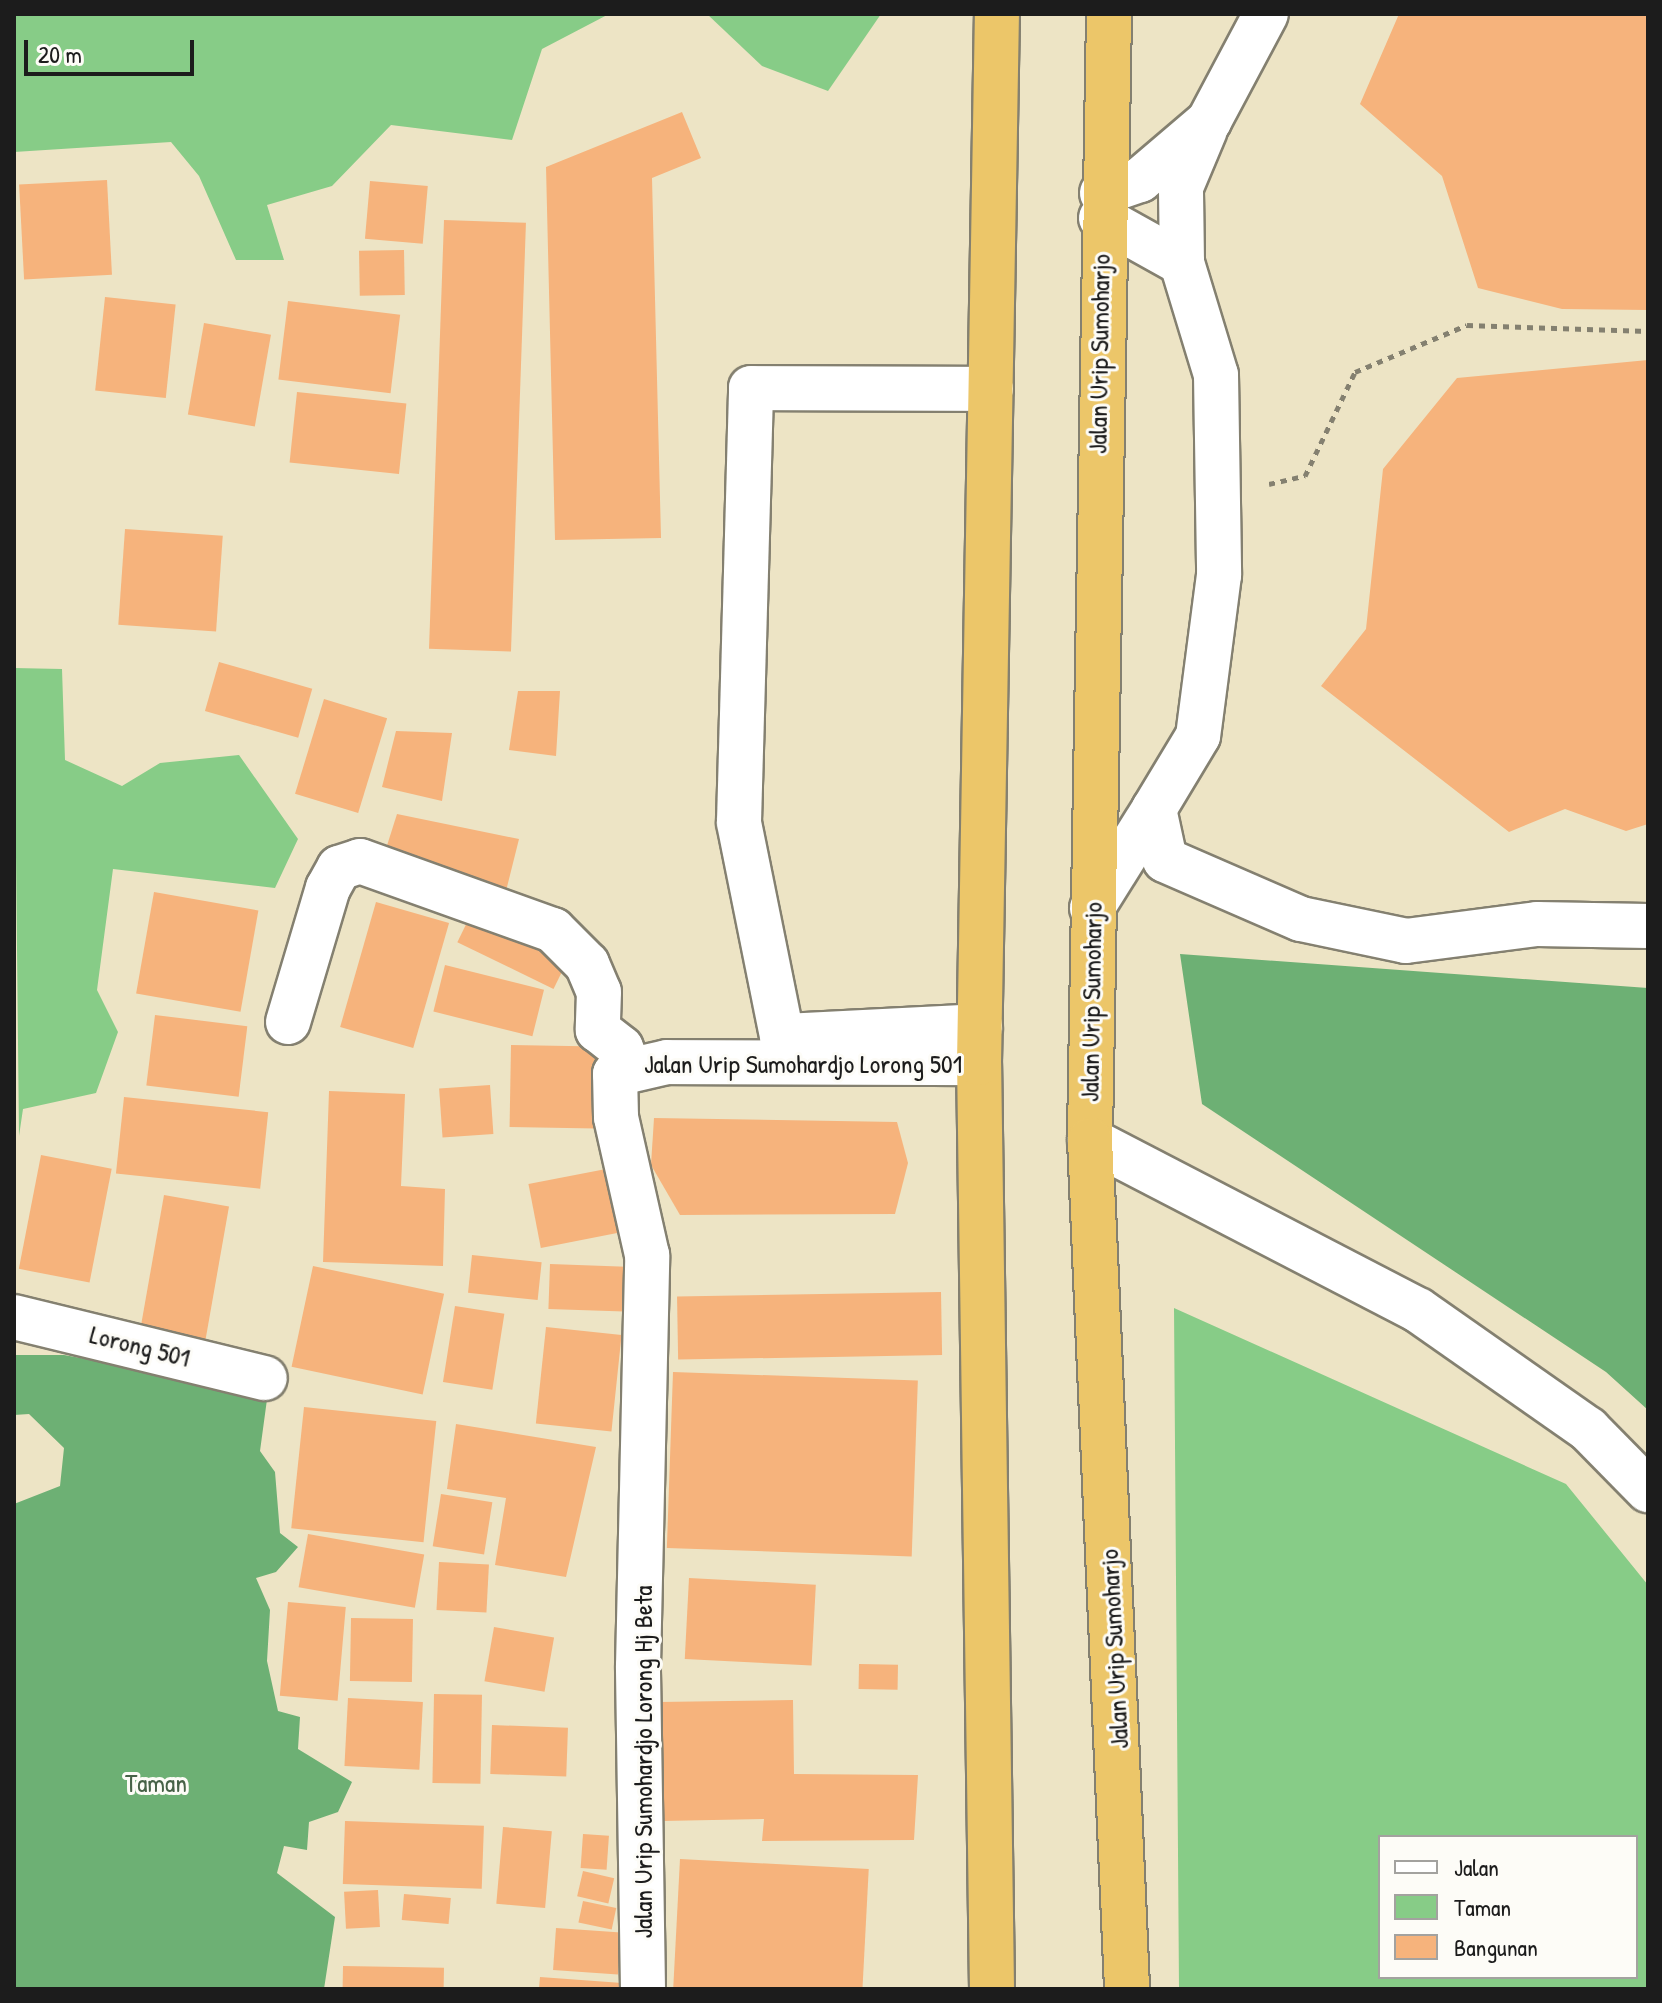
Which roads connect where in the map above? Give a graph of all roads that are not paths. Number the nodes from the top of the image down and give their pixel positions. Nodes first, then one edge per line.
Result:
1 (997, 14) edge
2 (1109, 14) edge
3 (1266, 14) edge
4 (1209, 121) junction
5 (1101, 206) junction
6 (1182, 263) junction
7 (991, 389) junction
8 (1094, 817) junction
9 (1151, 836) junction
10 (1092, 908) junction
11 (1648, 926) edge
12 (288, 1022) dead end
13 (979, 1045) junction
14 (628, 1066) junction
15 (1090, 1140) junction
16 (14, 1317) edge
17 (265, 1378) dead end
18 (648, 1439) joint
19 (1648, 1490) edge
20 (643, 1989) edge
21 (992, 1989) edge
22 (1127, 1989) edge

1 - 7 highway
2 - 5 highway, Jalan Urip Sumoharjo
3 - 4 street
4 - 5 street
4 - 6 street
5 - 6 street
5 - 8 highway, Jalan Urip Sumoharjo
6 - 9 street
7 - 13 highway
7 - 13 street
8 - 9 street
8 - 10 highway, Jalan Urip Sumoharjo
9 - 10 street
9 - 11 street
10 - 15 highway, Jalan Urip Sumoharjo
12 - 14 street, Jalan Urip Sumohardjo Lorong 501
13 - 14 street, Jalan Urip Sumohardjo Lorong 501
13 - 21 highway
14 - 18 street, Jalan Urip Sumohardjo Lorong 501
15 - 19 street
15 - 22 highway, Jalan Urip Sumoharjo
16 - 17 street, Lorong 501
18 - 20 street, Jalan Urip Sumohardjo Lorong Hj Beta

